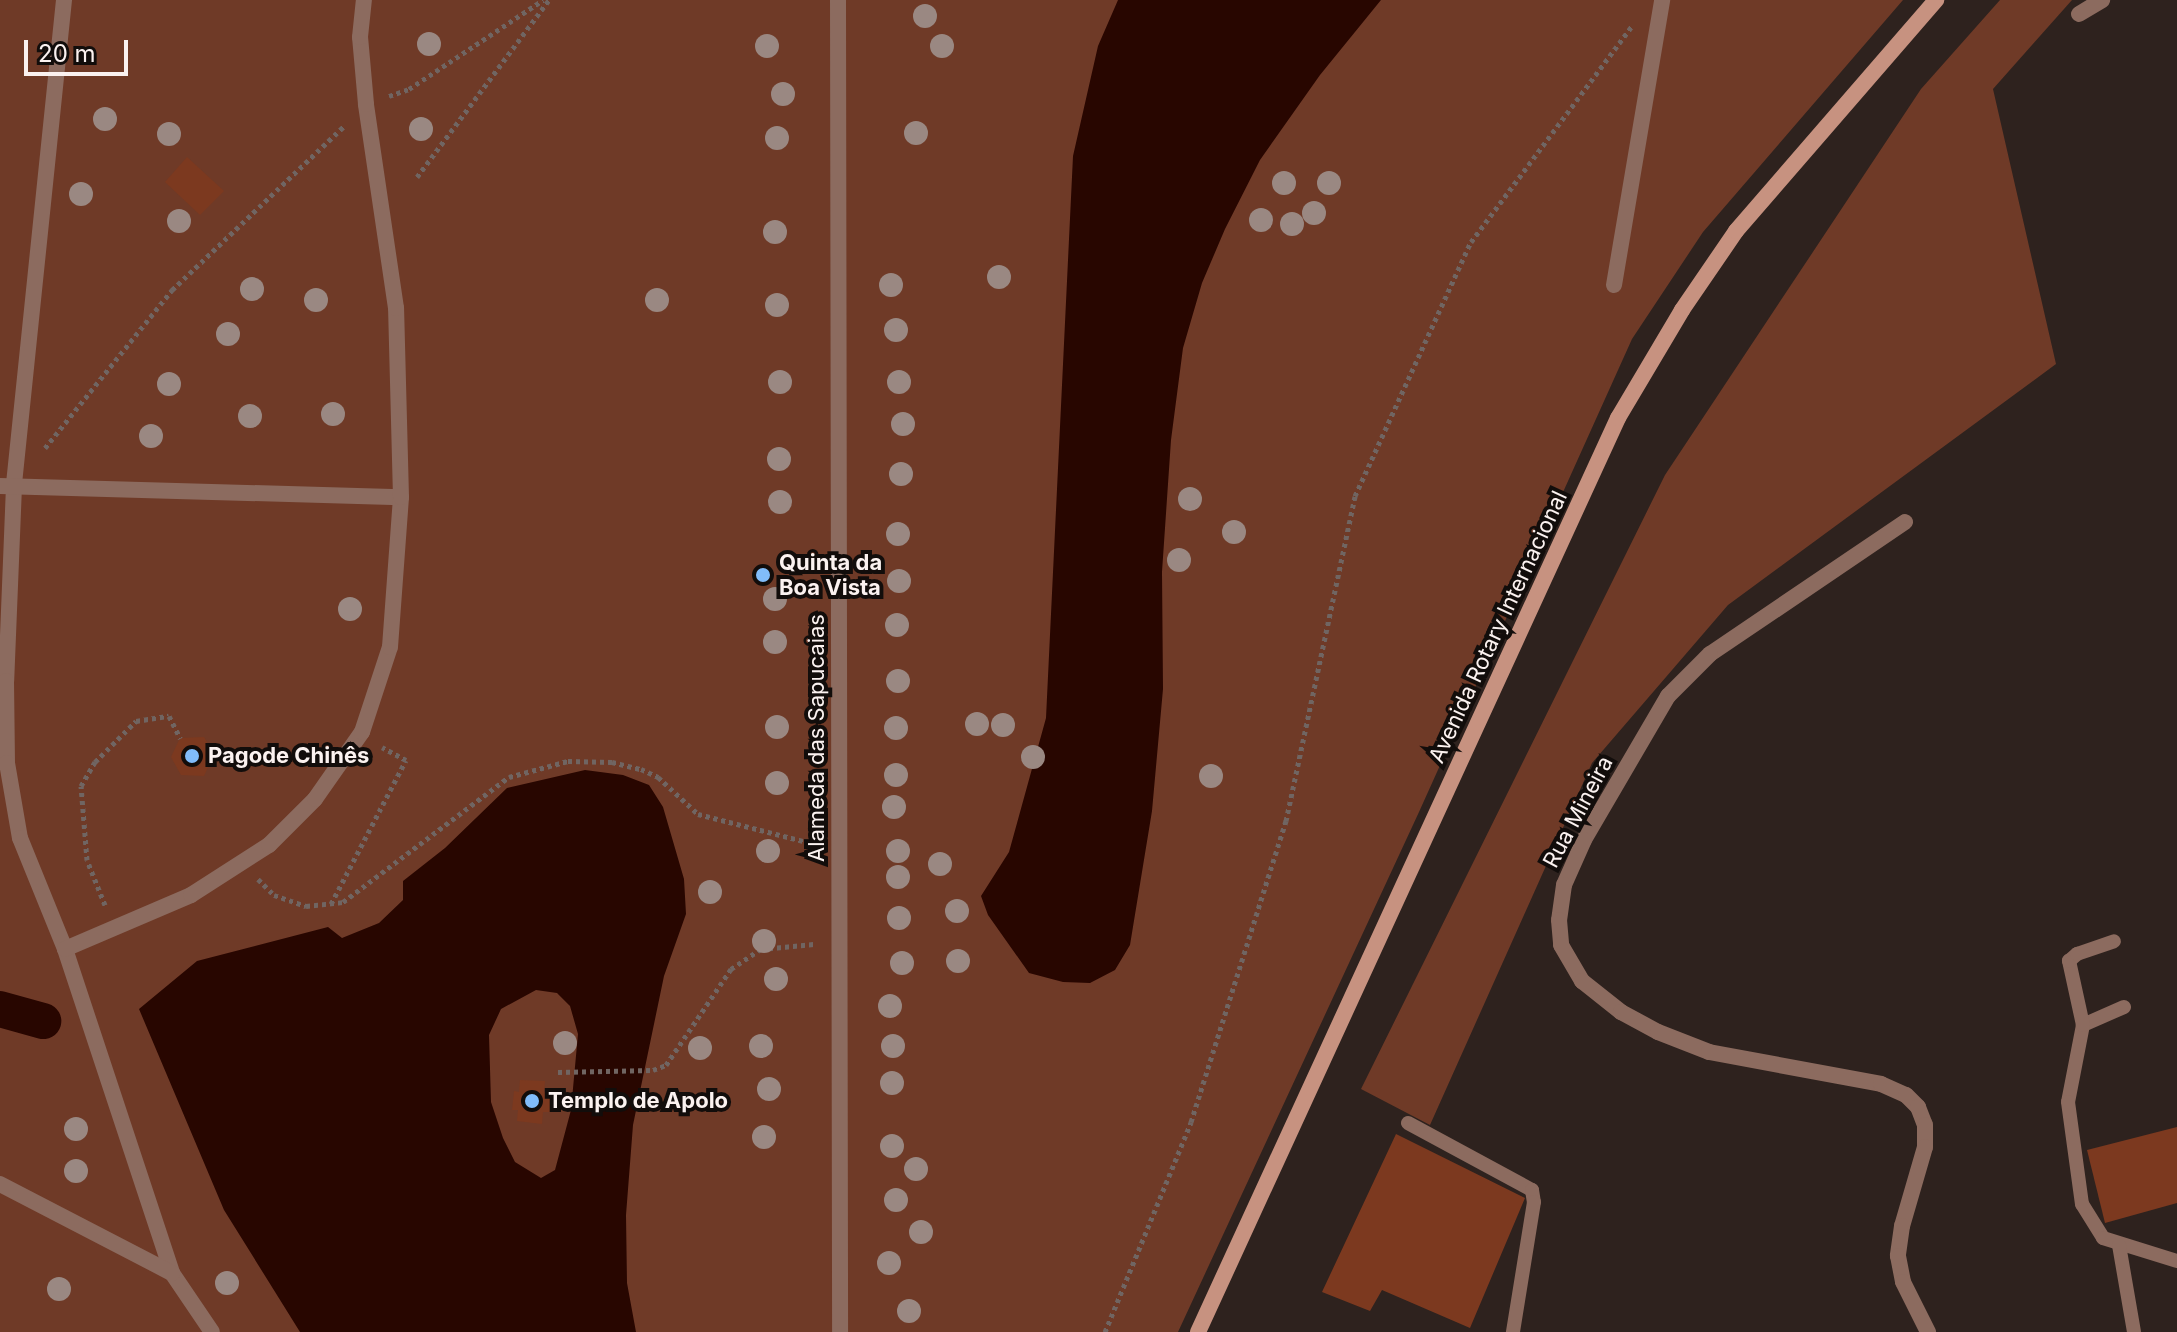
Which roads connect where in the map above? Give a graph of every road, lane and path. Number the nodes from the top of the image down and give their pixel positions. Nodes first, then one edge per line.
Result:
1 (64, 0) edge
2 (364, 0) edge
3 (546, 0) edge
4 (838, 0) edge
5 (1662, 0) edge
6 (1936, 0) edge
7 (2102, 0) edge
8 (1642, 13) dead end
9 (2079, 14) dead end
10 (366, 104) junction
11 (417, 177) dead end
12 (1614, 285) dead end
13 (44, 449) dead end
14 (7, 486) edge
15 (401, 497) junction
16 (1905, 522) dead end
17 (360, 736) junction
18 (180, 738) dead end
19 (839, 850) junction
20 (242, 864) junction
21 (330, 905) junction
22 (126, 924) junction
23 (2114, 941) dead end
24 (839, 942) junction
25 (65, 949) junction
26 (2124, 1007) dead end
27 (2083, 1025) junction
28 (558, 1072) dead end
29 (1408, 1123) dead end
30 (0, 1184) edge
31 (2119, 1245) junction
32 (2177, 1261) edge
33 (172, 1273) junction
34 (212, 1332) edge
35 (840, 1332) edge
36 (1105, 1332) edge
37 (1198, 1332) edge
38 (1513, 1332) edge
39 (1928, 1332) edge
40 (2134, 1332) edge

1 - 14 street
2 - 10 street
3 - 10 path
3 - 11 path
4 - 19 street, Alameda das Sapucaias
5 - 12 street
6 - 37 main road, Avenida Rotary Internacional
7 - 9 street
8 - 36 path
10 - 13 path
10 - 15 street
14 - 15 street
14 - 25 street
15 - 17 street
16 - 39 street, Rua Mineira
17 - 20 street
17 - 21 path
18 - 22 path
19 - 21 path
19 - 24 street, Alameda das Sapucaias
20 - 21 path
20 - 22 street
22 - 25 street
23 - 27 lane
24 - 28 path
24 - 35 street, Alameda das Sapucaias
25 - 33 street
26 - 27 lane
27 - 31 lane
29 - 38 lane
30 - 33 street
31 - 32 lane
31 - 40 lane
33 - 34 street

